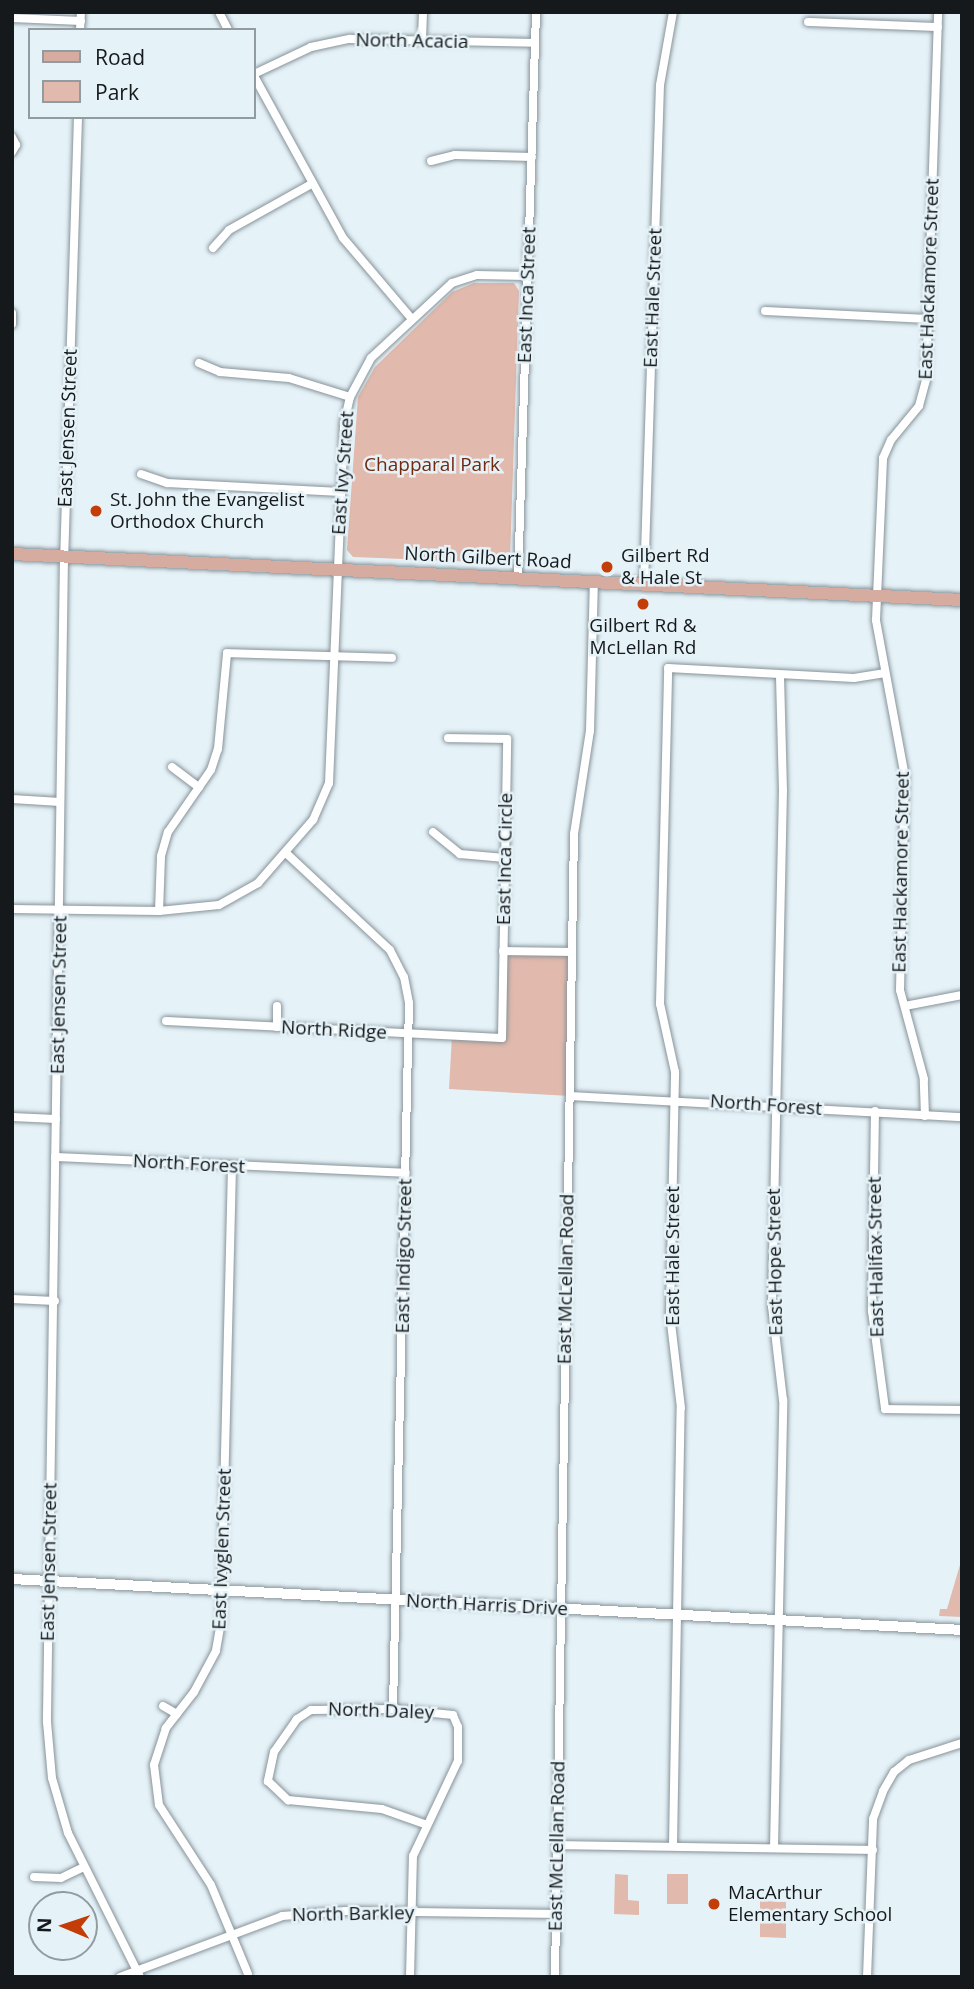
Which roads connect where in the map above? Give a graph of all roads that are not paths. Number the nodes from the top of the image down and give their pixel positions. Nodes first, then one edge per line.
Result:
1 (219, 12) edge
2 (423, 12) edge
3 (536, 12) edge
4 (673, 12) edge
5 (939, 12) edge
6 (12, 18) edge
7 (81, 21) edge
8 (808, 22) dead end
9 (938, 27) junction
10 (227, 28) edge
11 (422, 40) junction
12 (535, 43) junction
13 (256, 74) edge
14 (256, 79) edge
15 (78, 119) edge
16 (12, 137) edge
17 (12, 152) edge
18 (532, 157) junction
19 (431, 161) dead end
20 (313, 183) junction
21 (213, 248) dead end
22 (527, 276) junction
23 (765, 312) dead end
24 (12, 313) edge
25 (412, 319) junction
26 (929, 319) junction
27 (12, 324) edge
28 (199, 363) dead end
29 (349, 397) junction
30 (141, 474) dead end
31 (341, 492) junction
32 (12, 554) edge
33 (64, 557) junction
34 (337, 570) junction
35 (518, 579) junction
36 (594, 582) junction
37 (644, 585) junction
38 (878, 596) junction
39 (962, 600) edge
40 (333, 656) junction
41 (392, 658) dead end
42 (884, 673) junction
43 (780, 676) junction
44 (448, 738) dead end
45 (172, 766) dead end
46 (199, 787) junction
47 (12, 799) edge
48 (60, 802) junction
49 (433, 832) dead end
50 (286, 853) junction
51 (505, 858) junction
52 (12, 909) edge
53 (61, 910) junction
54 (159, 911) junction
55 (503, 951) junction
56 (572, 952) junction
57 (962, 995) edge
58 (277, 1006) dead end
59 (905, 1006) junction
60 (166, 1021) dead end
61 (277, 1027) junction
62 (410, 1035) junction
63 (502, 1038) joint
64 (570, 1096) junction
65 (676, 1099) junction
66 (775, 1106) junction
67 (876, 1111) junction
68 (925, 1115) junction
69 (12, 1117) edge
70 (962, 1117) edge
71 (56, 1119) junction
72 (55, 1157) junction
73 (232, 1167) junction
74 (406, 1173) junction
75 (12, 1299) edge
76 (55, 1301) junction
77 (962, 1410) edge
78 (12, 1579) edge
79 (48, 1580) junction
80 (222, 1591) junction
81 (396, 1600) junction
82 (561, 1609) junction
83 (678, 1616) junction
84 (779, 1619) junction
85 (962, 1630) edge
86 (163, 1706) dead end
87 (393, 1709) junction
88 (177, 1714) junction
89 (962, 1743) edge
90 (426, 1825) junction
91 (557, 1845) junction
92 (673, 1845) junction
93 (774, 1848) junction
94 (873, 1850) junction
95 (84, 1867) junction
96 (34, 1877) dead end
97 (410, 1913) junction
98 (555, 1914) junction
99 (233, 1935) junction
100 (139, 1974) edge
101 (248, 1974) dead end
102 (120, 1977) edge
103 (410, 1977) edge
104 (555, 1977) edge
105 (867, 1977) edge

1 - 10 street
2 - 11 street
3 - 12 street, East Inca Street
4 - 37 street, East Hale Street
5 - 9 street, East Hackamore Street
6 - 7 street
8 - 9 street
9 - 26 street, East Hackamore Street
11 - 12 street, North Acacia
11 - 13 street, North Acacia
12 - 18 street, East Inca Street
14 - 20 street
15 - 33 street, East Jensen Street
16 - 17 street
18 - 19 street
18 - 22 street, East Inca Street
20 - 21 street
20 - 25 street
22 - 25 street, East Ivy Street
22 - 35 street, East Inca Street
23 - 26 street
24 - 27 street
25 - 29 street, East Ivy Street
26 - 38 street, East Hackamore Street
28 - 29 street
29 - 31 street, East Ivy Street
30 - 31 street
31 - 34 street, East Ivy Street
32 - 33 main road, North Gilbert Road
33 - 34 main road, North Gilbert Road
33 - 48 street, East Jensen Street
34 - 35 main road, North Gilbert Road
34 - 40 street, East Ivy Street
35 - 36 main road, North Gilbert Road
36 - 37 main road, North Gilbert Road
36 - 56 street, East McLellan Road
37 - 38 main road, North Gilbert Road
38 - 39 main road, North Gilbert Road
38 - 42 street, East Hackamore Street
40 - 41 street
40 - 46 street
40 - 50 street, East Ivy Street
42 - 43 street
42 - 59 street, East Hackamore Street
43 - 65 street, East Hale Street
43 - 66 street, East Hope Street
44 - 51 street, East Inca Circle
45 - 46 street
46 - 54 street
47 - 48 street
48 - 53 street, East Jensen Street
49 - 51 street
50 - 54 street, East Ivy Street
50 - 62 street, East Indigo Street
51 - 55 street, East Inca Circle
52 - 53 street, East Ivy Street
53 - 54 street, East Ivy Street
53 - 71 street, East Jensen Street
55 - 56 street
55 - 63 street, East Inca Circle
56 - 64 street, East McLellan Road
57 - 59 street
58 - 61 street
59 - 68 street, East Hackamore Street
60 - 61 street, North Ridge
61 - 62 street, North Ridge
62 - 63 street, North Ridge
62 - 74 street, East Indigo Street
64 - 65 street, North Forest
64 - 82 street, East McLellan Road
65 - 66 street, North Forest
65 - 83 street, East Hale Street
66 - 67 street, North Forest
66 - 84 street, East Hope Street
67 - 68 street, North Forest
67 - 77 street, East Halifax Street
68 - 70 street, North Forest
69 - 71 street
71 - 72 street, East Jensen Street
72 - 73 street, North Forest
72 - 76 street, East Jensen Street
73 - 74 street, North Forest
73 - 80 street, East Ivyglen Street
74 - 81 street, East Indigo Street
75 - 76 street
76 - 79 street, East Jensen Street
78 - 79 street, North Harris Drive
79 - 80 street, North Harris Drive
79 - 95 street, East Jensen Street
80 - 81 street, North Harris Drive
80 - 88 street, East Ivyglen Street
81 - 82 street, North Harris Drive
81 - 87 street, East Indigo Street
82 - 83 street, North Harris Drive
82 - 91 street, East McLellan Road
83 - 84 street, North Harris Drive
83 - 92 street, East Hale Street
84 - 85 street, North Harris Drive
84 - 93 street, East Hope Street
86 - 88 street
87 - 90 street, North Daley
87 - 90 street, North Daley
88 - 99 street, East Ivyglen Street
89 - 94 street
90 - 97 street
91 - 92 street
91 - 98 street, East McLellan Road
92 - 93 street
93 - 94 street
94 - 105 street
95 - 96 street
95 - 100 street, East Jensen Street
97 - 98 street, North Barkley
97 - 99 street, North Barkley
97 - 103 street
98 - 104 street, East McLellan Road
99 - 100 street, North Barkley
99 - 101 street, East Ivyglen Street
100 - 102 street, North Barkley

